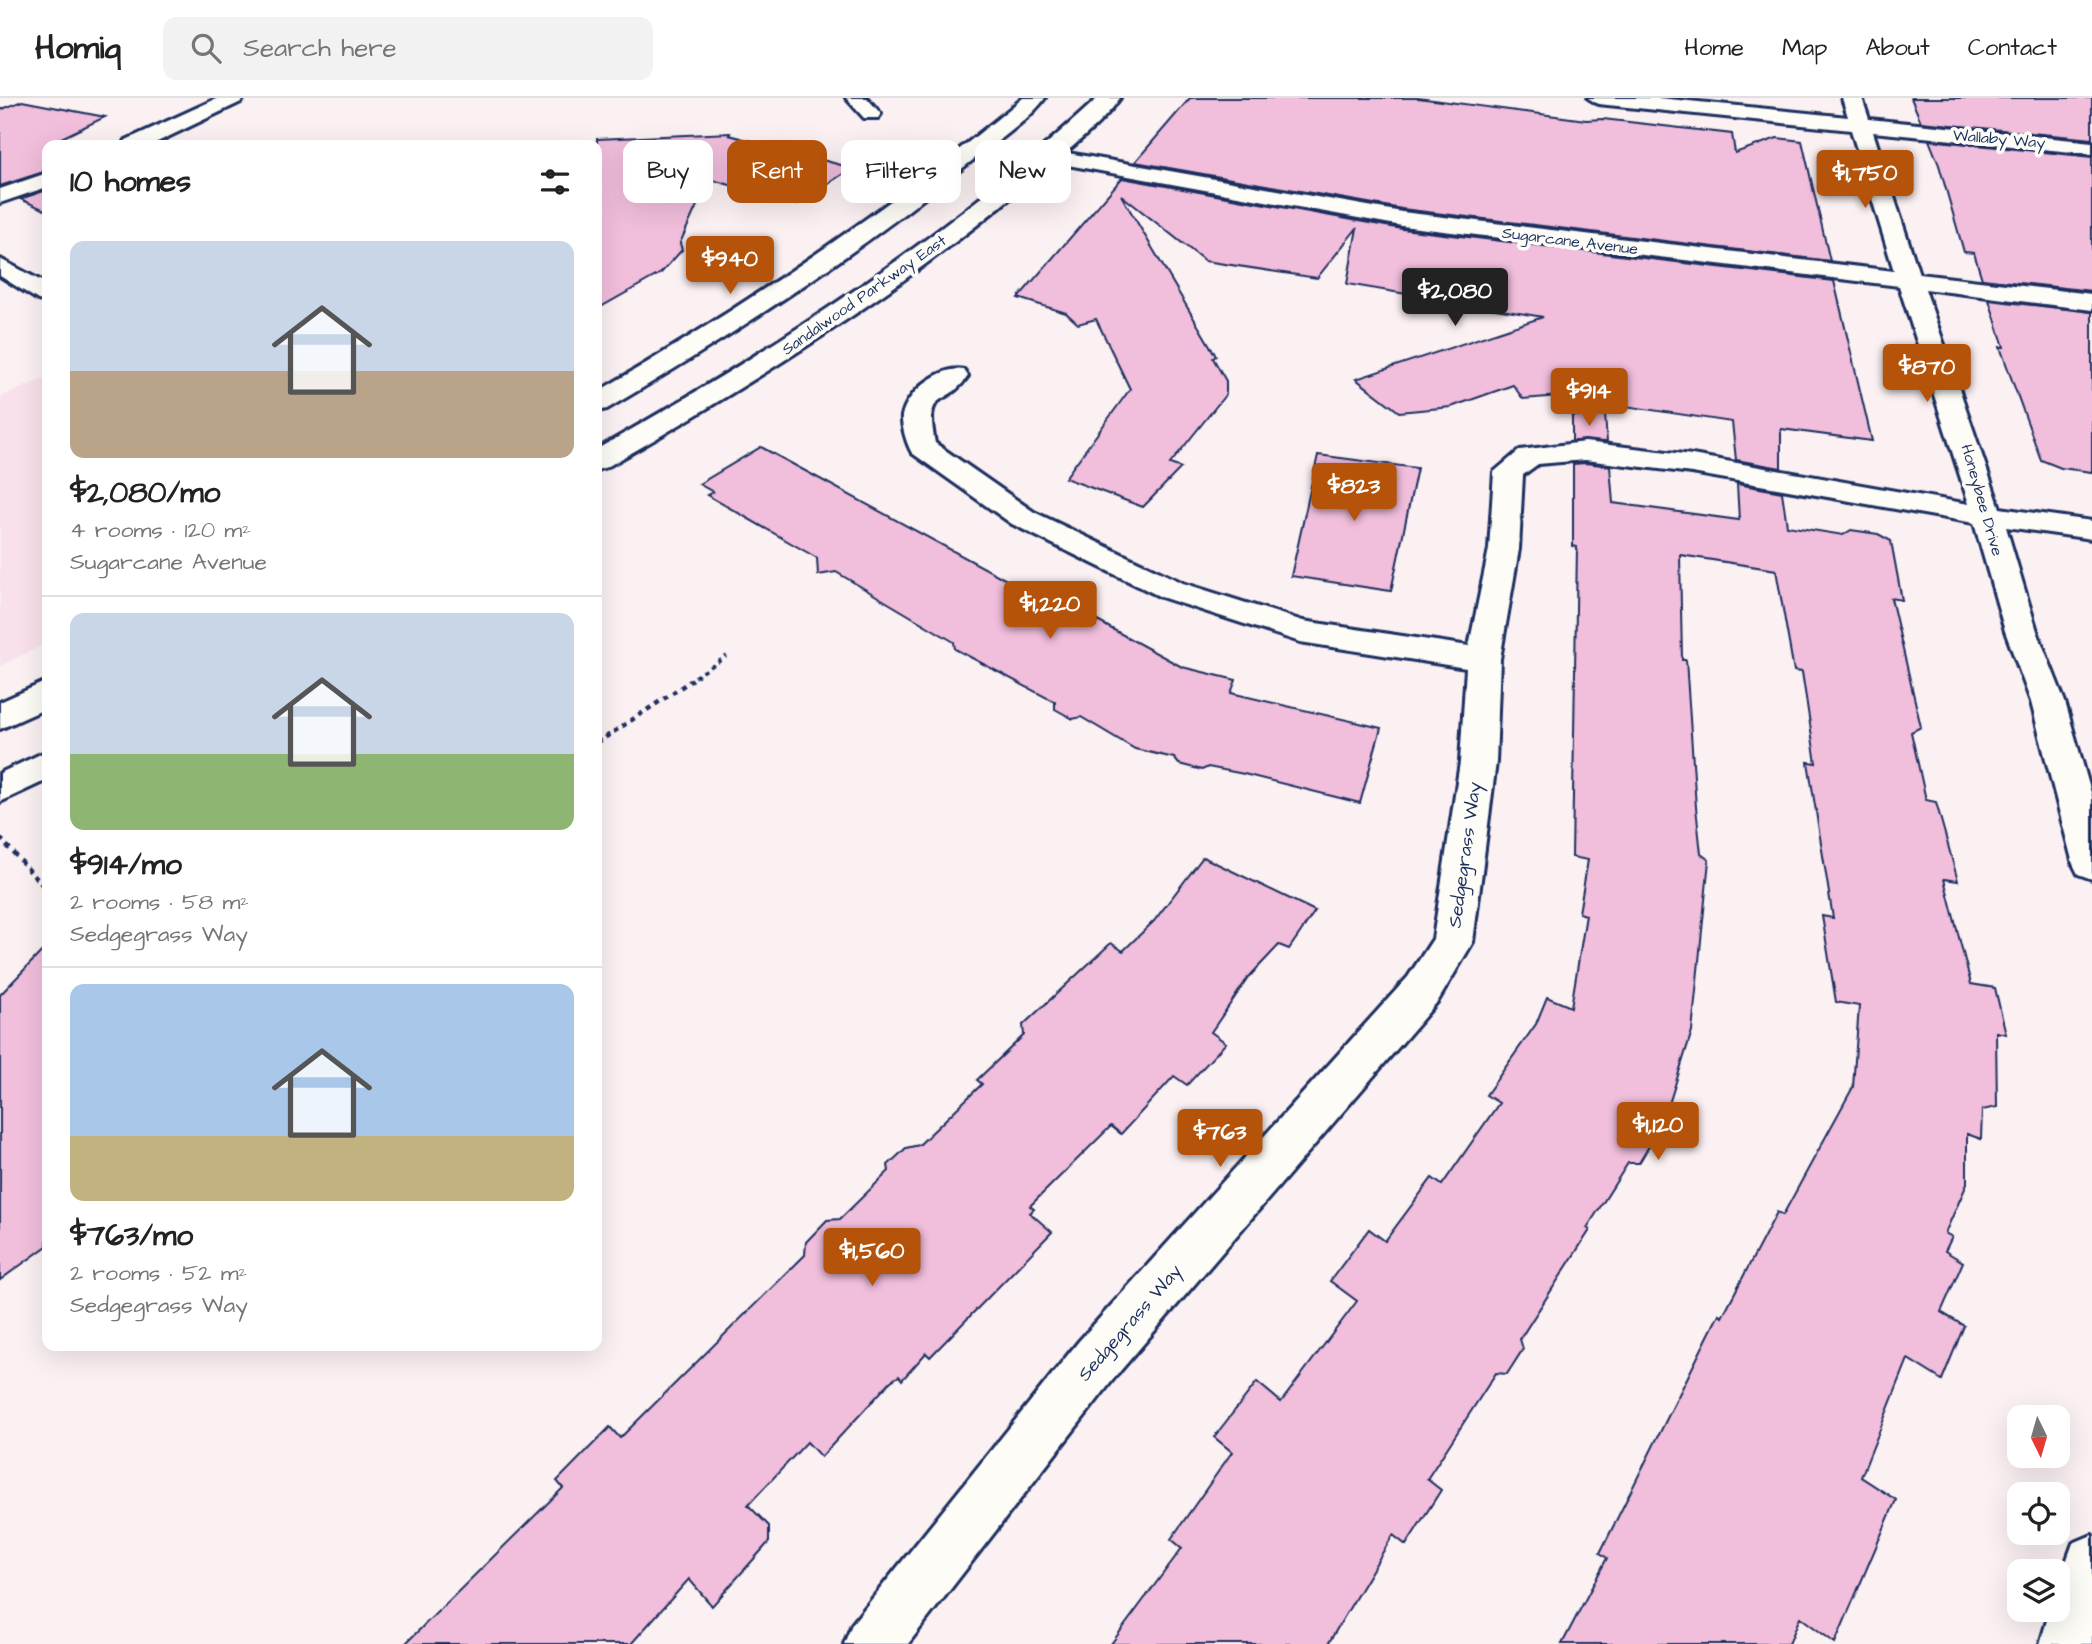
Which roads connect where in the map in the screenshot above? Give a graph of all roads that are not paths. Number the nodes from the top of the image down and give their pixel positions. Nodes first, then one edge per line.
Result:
1 (856, 98) edge
2 (1035, 98) edge
3 (1110, 98) edge
4 (1598, 98) edge
5 (1853, 98) edge
6 (179, 99) edge
7 (225, 102) edge
8 (871, 114) dead end
9 (1863, 127) junction
10 (145, 140) edge
11 (1067, 140) edge
12 (2092, 148) edge
13 (1071, 160) edge
14 (42, 182) edge
15 (0, 196) edge
16 (990, 203) edge
17 (0, 266) edge
18 (1909, 280) junction
19 (42, 292) edge
20 (2092, 302) edge
21 (955, 376) dead end
22 (602, 400) edge
23 (602, 458) edge
24 (1986, 514) junction
25 (2092, 530) edge
26 (1482, 659) junction
27 (42, 696) edge
28 (0, 717) edge
29 (42, 767) edge
30 (0, 789) edge
31 (2090, 853) edge
32 (2092, 1562) edge
33 (872, 1644) edge
34 (2068, 1644) edge

1 - 8 street
2 - 22 street
3 - 11 street, Sandalwood Parkway East
4 - 9 street, Wallaby Way
5 - 9 street, Honeybee Drive
6 - 7 street
7 - 10 street
9 - 12 street, Wallaby Way
9 - 18 street, Honeybee Drive
13 - 18 street, Sugarcane Avenue
14 - 15 street
16 - 23 street, Sandalwood Parkway East
17 - 19 street
18 - 20 street, Sugarcane Avenue
18 - 24 street, Honeybee Drive
21 - 26 street
24 - 25 street, Sedgegrass Way
24 - 26 street, Sedgegrass Way
24 - 31 street, Honeybee Drive
26 - 33 street, Sedgegrass Way
27 - 28 street
29 - 30 street
32 - 34 street

